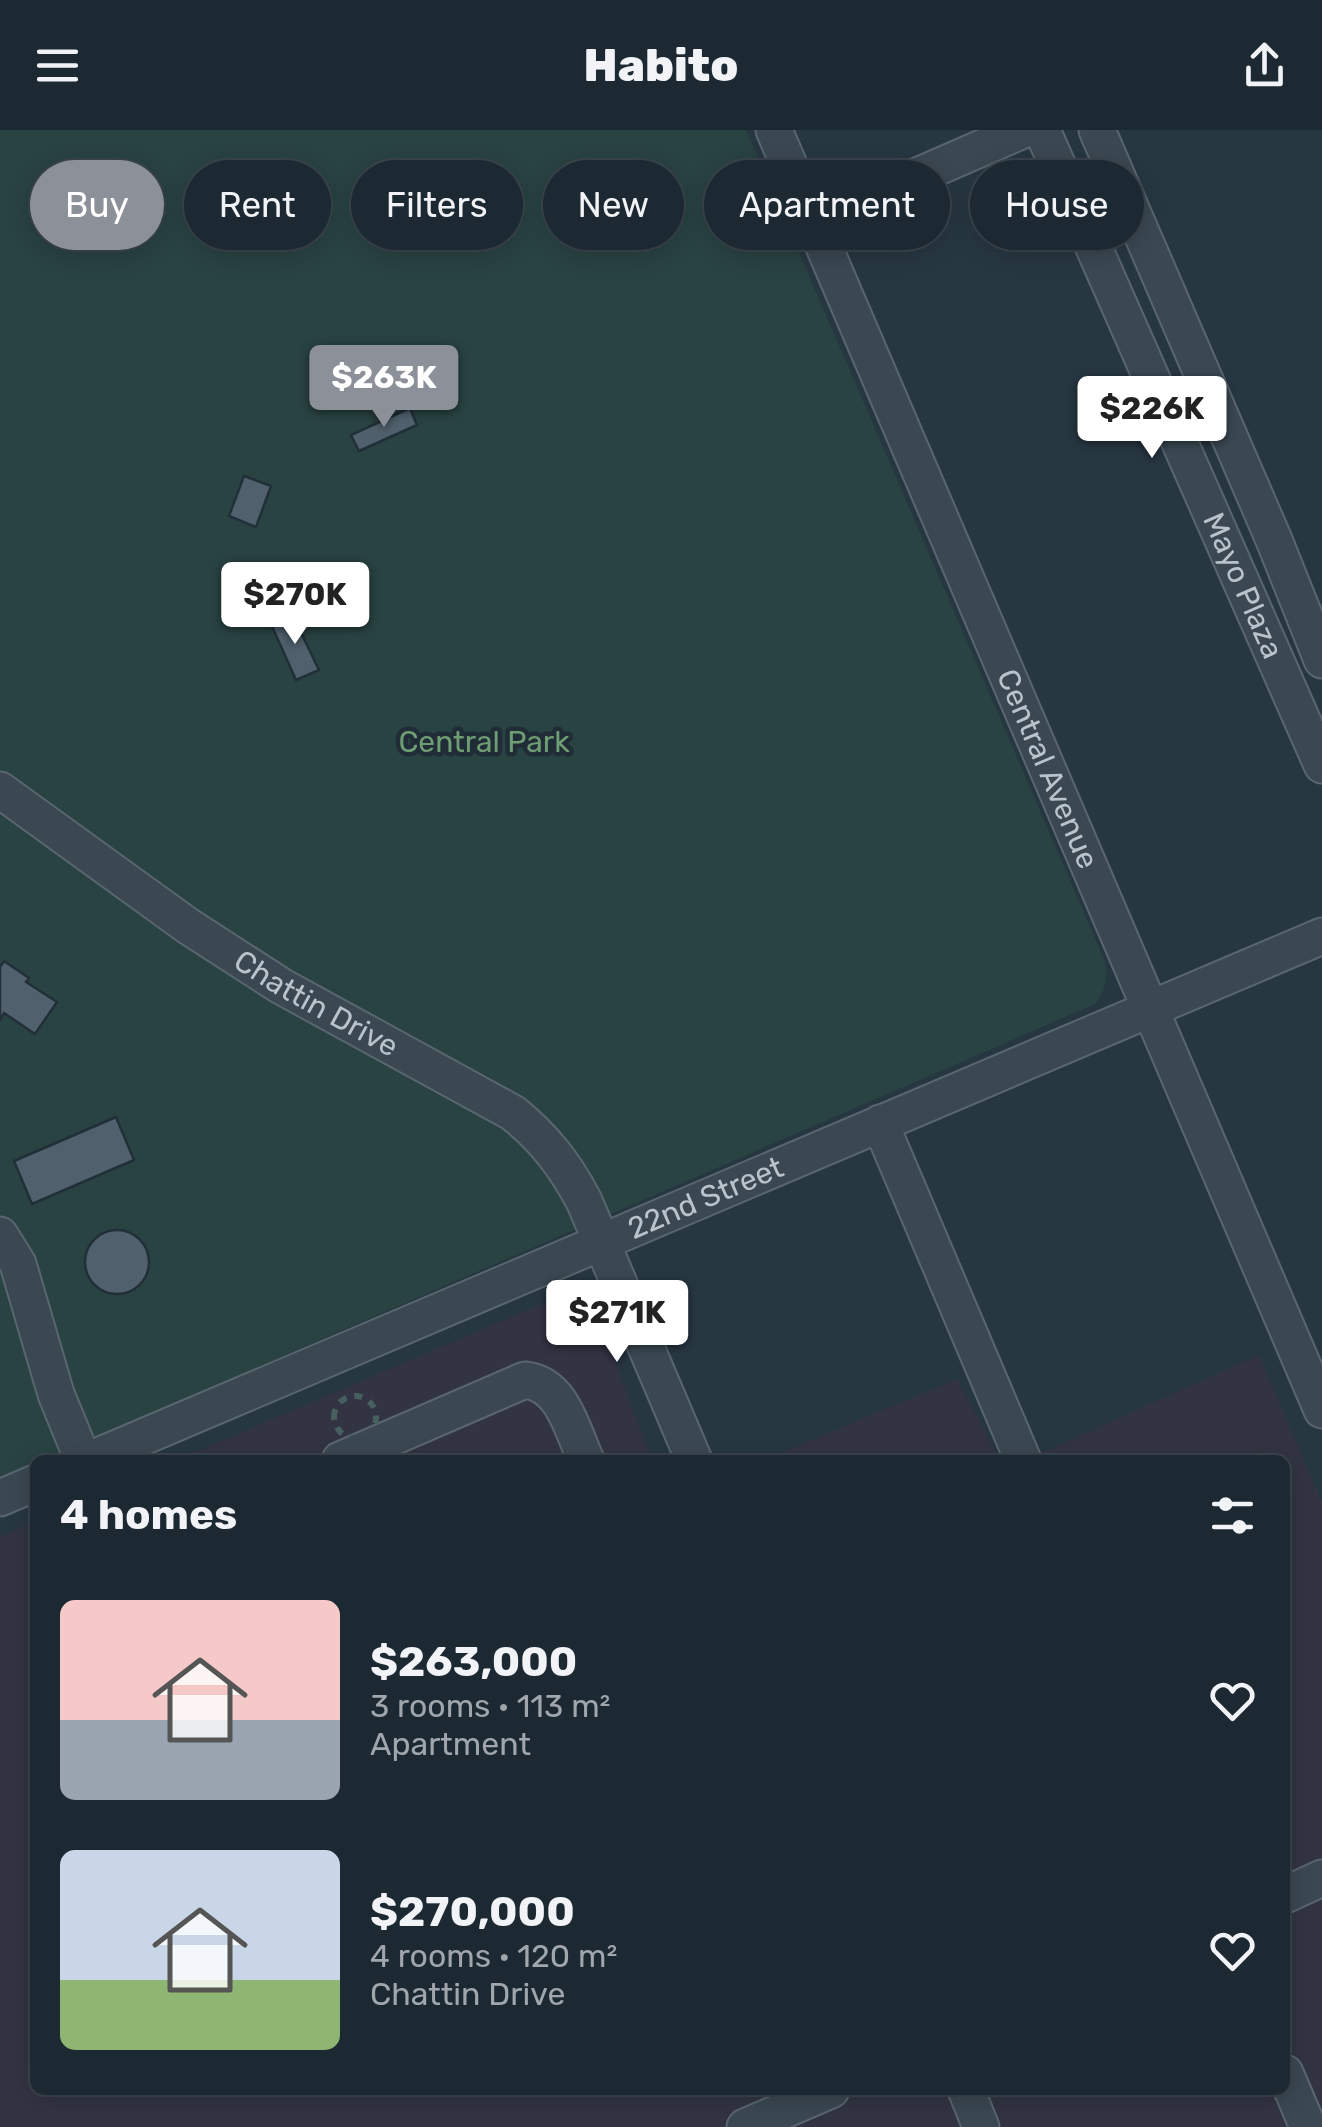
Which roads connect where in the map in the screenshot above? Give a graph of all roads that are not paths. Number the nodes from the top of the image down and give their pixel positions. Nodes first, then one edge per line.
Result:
1 (774, 130) edge
2 (1023, 130) edge
3 (1042, 130) edge
4 (1097, 130) edge
5 (787, 160) edge
6 (950, 162) edge
7 (826, 250) edge
8 (1322, 660) edge
9 (1322, 765) edge
10 (0, 790) edge
11 (1322, 936) edge
12 (1149, 1007) junction
13 (880, 1123) junction
14 (0, 1234) edge
15 (601, 1244) junction
16 (1322, 1410) edge
17 (84, 1455) edge
18 (98, 1455) edge
19 (352, 1455) edge
20 (584, 1455) edge
21 (685, 1455) edge
22 (1021, 1455) edge
23 (30, 1485) edge
24 (0, 1498) edge
25 (1322, 1878) edge
26 (1290, 1892) edge
27 (1290, 2084) edge
28 (819, 2095) edge
29 (968, 2095) edge
30 (745, 2127) edge
31 (982, 2127) edge
32 (1308, 2127) edge

1 - 5 street, Central Avenue
2 - 6 street
3 - 9 street, Mayo Plaza
4 - 8 street, Mayo Plaza
7 - 12 street, Central Avenue
10 - 15 street, Chattin Drive
11 - 12 street, 22nd Street
12 - 13 street, 22nd Street
12 - 16 street, Central Avenue
13 - 15 street, 22nd Street
13 - 22 street
14 - 17 street
15 - 18 street, 22nd Street
15 - 21 street, Chattin Drive
19 - 20 street
23 - 24 street
25 - 26 street
27 - 32 street
28 - 30 street
29 - 31 street

